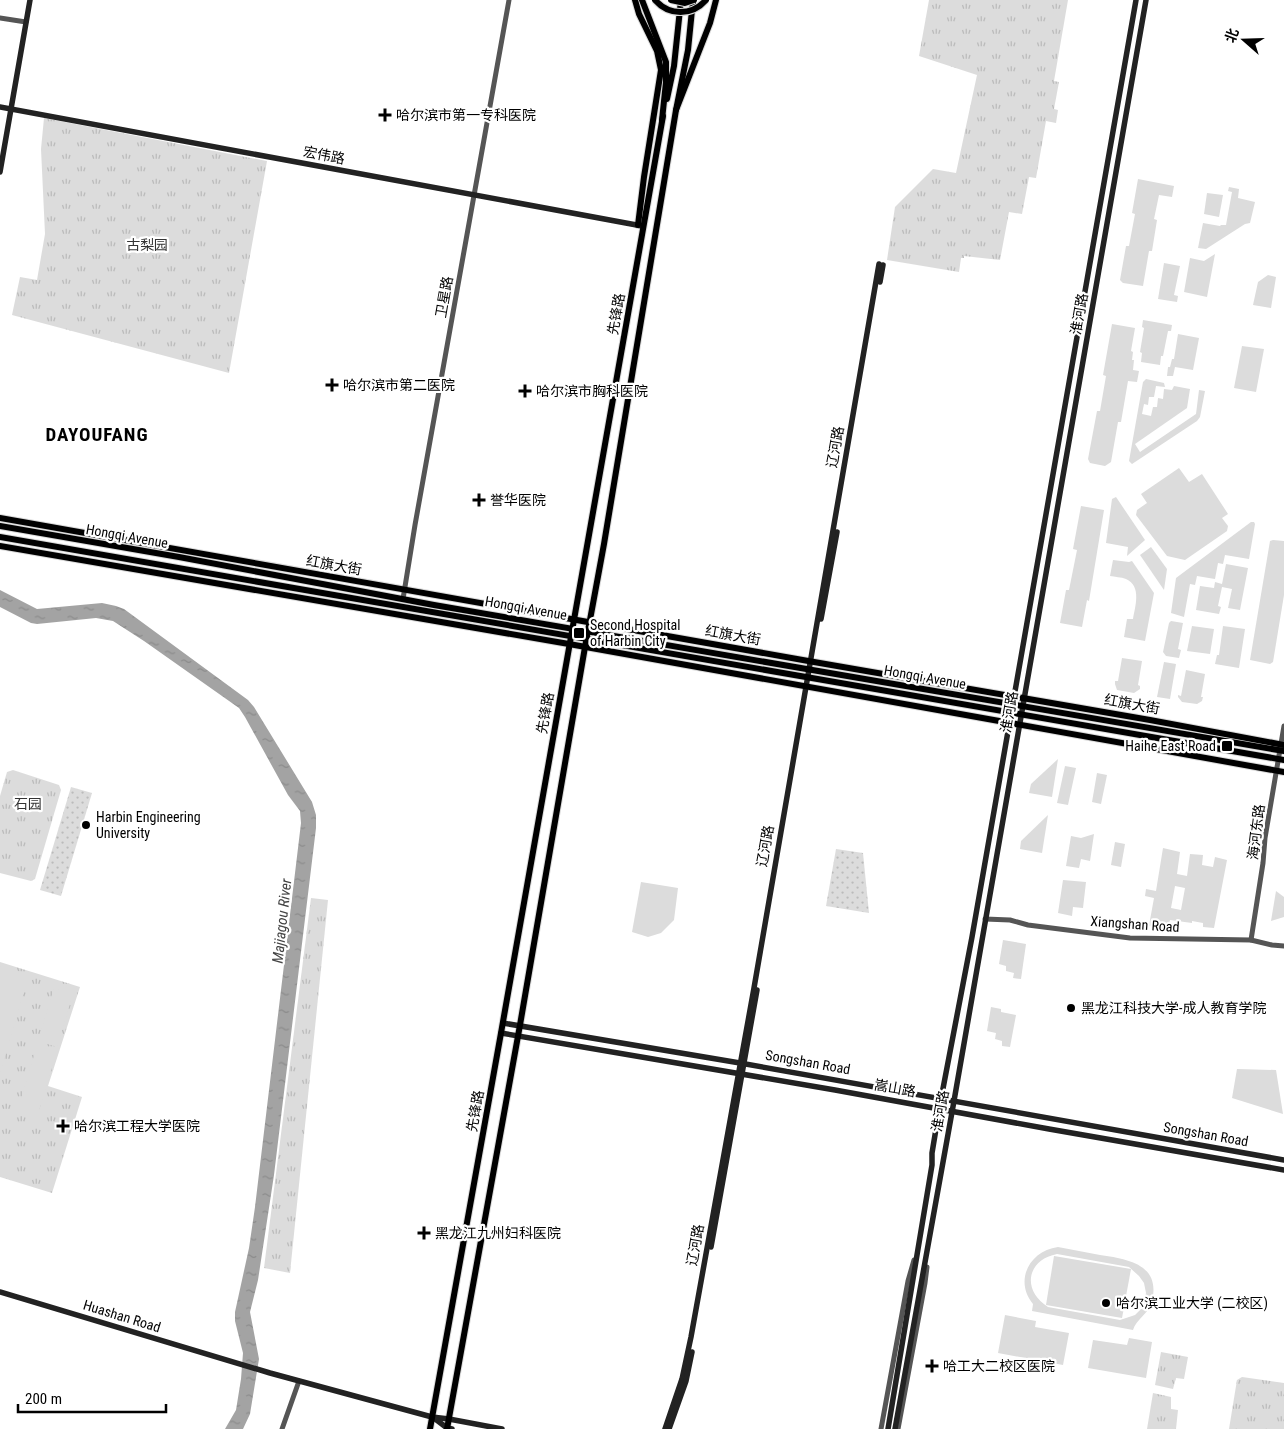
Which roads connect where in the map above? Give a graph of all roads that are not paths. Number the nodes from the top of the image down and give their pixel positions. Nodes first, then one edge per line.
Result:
1 (30, 0) edge
2 (509, 0) edge
3 (635, 0) edge
4 (642, 0) edge
5 (655, 0) edge
6 (671, 0) edge
7 (682, 0) edge
8 (694, 0) edge
9 (706, 0) edge
10 (716, 0) edge
11 (1136, 0) edge
12 (1146, 0) edge
13 (0, 18) edge
14 (26, 22) junction
15 (0, 107) edge
16 (11, 108) junction
17 (676, 110) junction
18 (662, 120) junction
19 (0, 172) edge
20 (473, 196) junction
21 (641, 226) junction
22 (881, 265) dead end
23 (0, 518) edge
24 (0, 526) edge
25 (0, 537) edge
26 (0, 546) edge
27 (405, 590) junction
28 (403, 599) junction
29 (574, 619) junction
30 (589, 622) junction
31 (572, 628) junction
32 (588, 631) junction
33 (570, 636) junction
34 (586, 639) junction
35 (569, 644) junction
36 (585, 647) junction
37 (812, 666) junction
38 (809, 678) junction
39 (808, 688) junction
40 (1014, 696) junction
41 (1024, 698) junction
42 (1012, 706) junction
43 (1023, 707) junction
44 (1011, 714) junction
45 (1021, 716) junction
46 (1009, 723) junction
47 (1020, 725) junction
48 (1284, 726) edge
49 (1282, 748) edge
50 (1281, 760) edge
51 (1280, 771) edge
52 (985, 919) junction
53 (1251, 940) junction
54 (1284, 946) edge
55 (503, 1023) junction
56 (520, 1025) junction
57 (502, 1033) junction
58 (517, 1036) junction
59 (743, 1063) junction
60 (741, 1074) junction
61 (941, 1099) junction
62 (954, 1101) junction
63 (939, 1109) junction
64 (952, 1111) junction
65 (1284, 1160) edge
66 (1284, 1170) edge
67 (920, 1236) junction
68 (0, 1292) edge
69 (299, 1380) junction
70 (432, 1417) junction
71 (449, 1419) junction
72 (282, 1429) edge
73 (430, 1429) edge
74 (449, 1429) edge
75 (502, 1429) edge
76 (665, 1429) edge
77 (670, 1429) edge
78 (881, 1429) edge
79 (888, 1429) edge
80 (897, 1429) edge

1 - 14 main road
2 - 20 street, 卫星路
3 - 21 main road
4 - 18 main road
5 - 9 main road, bridge
6 - 8 main road, bridge
7 - 18 main road, 先锋路
8 - 17 main road
10 - 17 main road
11 - 40 main road, 淮河路
12 - 41 main road, 淮河路
13 - 14 street
14 - 16 main road
15 - 16 main road, 宏伟路
16 - 19 main road
16 - 20 main road, 宏伟路
17 - 30 main road, 先锋路
18 - 21 main road, 先锋路
20 - 21 main road, 宏伟路
20 - 27 street, 卫星路
21 - 29 main road, 先锋路
22 - 37 main road, 辽河路
23 - 27 main road, 红旗大街
24 - 28 main road, Hongqi Avenue
25 - 33 main road, Hongqi Avenue
26 - 35 main road
27 - 28 street, 卫星路
27 - 29 main road, 红旗大街
28 - 31 main road, Hongqi Avenue
29 - 30 main road, 红旗大街
29 - 31 main road, 先锋路
30 - 32 main road, 先锋路
30 - 37 main road, 红旗大街
31 - 32 main road, Hongqi Avenue
31 - 33 main road, 先锋路
32 - 34 main road, 先锋路
32 - 37 main road, Hongqi Avenue
33 - 34 main road, Hongqi Avenue
33 - 35 main road, 先锋路
34 - 36 main road, 先锋路
34 - 38 main road, Hongqi Avenue
35 - 36 main road
35 - 55 main road, 先锋路
36 - 39 main road
36 - 56 main road, 先锋路
37 - 38 main road, 辽河路
37 - 40 main road, 红旗大街
37 - 42 main road, Hongqi Avenue
38 - 39 main road, 辽河路
38 - 44 main road, Hongqi Avenue
39 - 46 main road
39 - 59 main road, 辽河路
40 - 41 main road, 红旗大街
40 - 42 main road, 淮河路
41 - 43 main road, 淮河路
41 - 49 main road, 红旗大街
42 - 43 main road, Hongqi Avenue
42 - 44 main road, 淮河路
43 - 45 main road, 淮河路
43 - 49 main road, Hongqi Avenue
44 - 45 main road, Hongqi Avenue
44 - 46 main road, 淮河路
45 - 47 main road, 淮河路
45 - 50 main road, Hongqi Avenue
46 - 47 main road
46 - 61 main road, 淮河路
47 - 51 main road
47 - 52 main road, 淮河路
48 - 49 street, 海河东路
49 - 50 street, 海河东路
50 - 51 street, 海河东路
51 - 53 street, 海河东路
52 - 53 street, Xiangshan Road
52 - 62 main road, 淮河路
53 - 54 street, Xiangshan Road
55 - 56 main road, Songshan Road
55 - 57 main road, 先锋路
56 - 58 main road, 先锋路
56 - 59 main road, Songshan Road
57 - 58 main road, 嵩山路
57 - 70 main road, 先锋路
58 - 60 main road, 嵩山路
58 - 71 main road, 先锋路
59 - 60 main road, 辽河路
59 - 61 main road, Songshan Road
60 - 63 main road, 嵩山路
60 - 76 main road, 辽河路
60 - 77 main road, 辽河路
61 - 62 main road, Songshan Road
61 - 63 main road, 淮河路
62 - 64 main road, 淮河路
62 - 65 main road, Songshan Road
63 - 64 main road, 嵩山路
63 - 67 main road, 淮河路
64 - 66 main road, 嵩山路
64 - 80 main road, 淮河路
67 - 78 street
67 - 79 main road, 淮河路
68 - 69 main road, Huashan Road
69 - 70 main road, Huashan Road
69 - 72 street
70 - 71 main road
70 - 73 main road, 先锋路
70 - 74 main road
71 - 74 main road, 先锋路
71 - 75 main road

